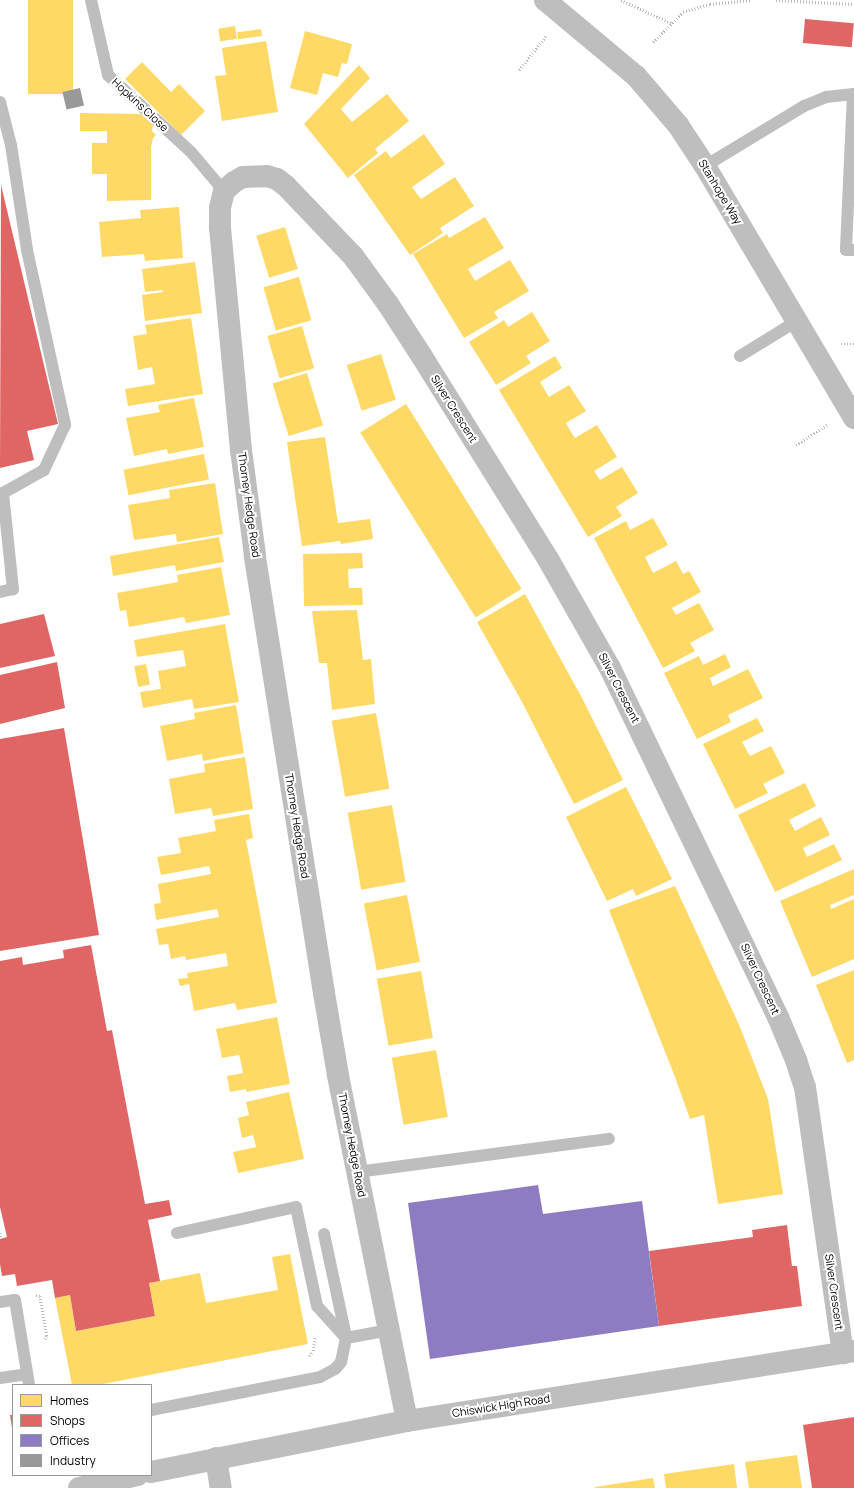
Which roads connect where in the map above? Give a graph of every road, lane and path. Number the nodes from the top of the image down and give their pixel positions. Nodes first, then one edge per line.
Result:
1 (91, 0) edge
2 (545, 0) edge
3 (621, 0) edge
4 (751, 0) edge
5 (776, 0) edge
6 (854, 4) edge
7 (671, 23) junction
8 (549, 32) dead end
9 (653, 42) dead end
10 (519, 70) dead end
11 (854, 94) edge
12 (0, 102) edge
13 (705, 166) junction
14 (224, 192) junction
15 (854, 250) edge
16 (797, 321) junction
17 (740, 356) dead end
18 (854, 418) edge
19 (828, 424) dead end
20 (796, 445) dead end
21 (0, 592) edge
22 (609, 1140) dead end
23 (357, 1172) junction
24 (0, 1233) edge
25 (177, 1233) dead end
26 (324, 1234) dead end
27 (1, 1238) dead end
28 (0, 1302) edge
29 (317, 1306) junction
30 (389, 1330) junction
31 (346, 1338) junction
32 (848, 1352) edge
33 (306, 1359) dead end
34 (0, 1378) edge
35 (28, 1379) edge
36 (152, 1410) edge
37 (407, 1421) junction
38 (216, 1458) junction
39 (152, 1472) edge
40 (133, 1476) edge
41 (79, 1488) edge
42 (221, 1488) edge

1 - 14 lane, Hopkins Close
2 - 13 street, Stanhope Way
3 - 7 path
4 - 7 path
5 - 6 path
7 - 9 path
8 - 10 path
11 - 13 lane
11 - 15 lane
12 - 21 lane
13 - 16 street, Stanhope Way
14 - 23 street, Thorney Hedge Road
14 - 32 street, Silver Crescent
16 - 17 lane
16 - 18 street, Stanhope Way
19 - 20 path
22 - 23 lane
23 - 30 street, Thorney Hedge Road
24 - 27 path
25 - 29 lane
26 - 31 lane
28 - 35 lane
29 - 31 lane
29 - 33 path
30 - 31 lane
30 - 37 street, Thorney Hedge Road
31 - 36 lane
32 - 37 street, Chiswick High Road
34 - 35 lane
37 - 38 street, Chiswick High Road
38 - 39 street, Chiswick High Road
38 - 42 street
40 - 41 street

